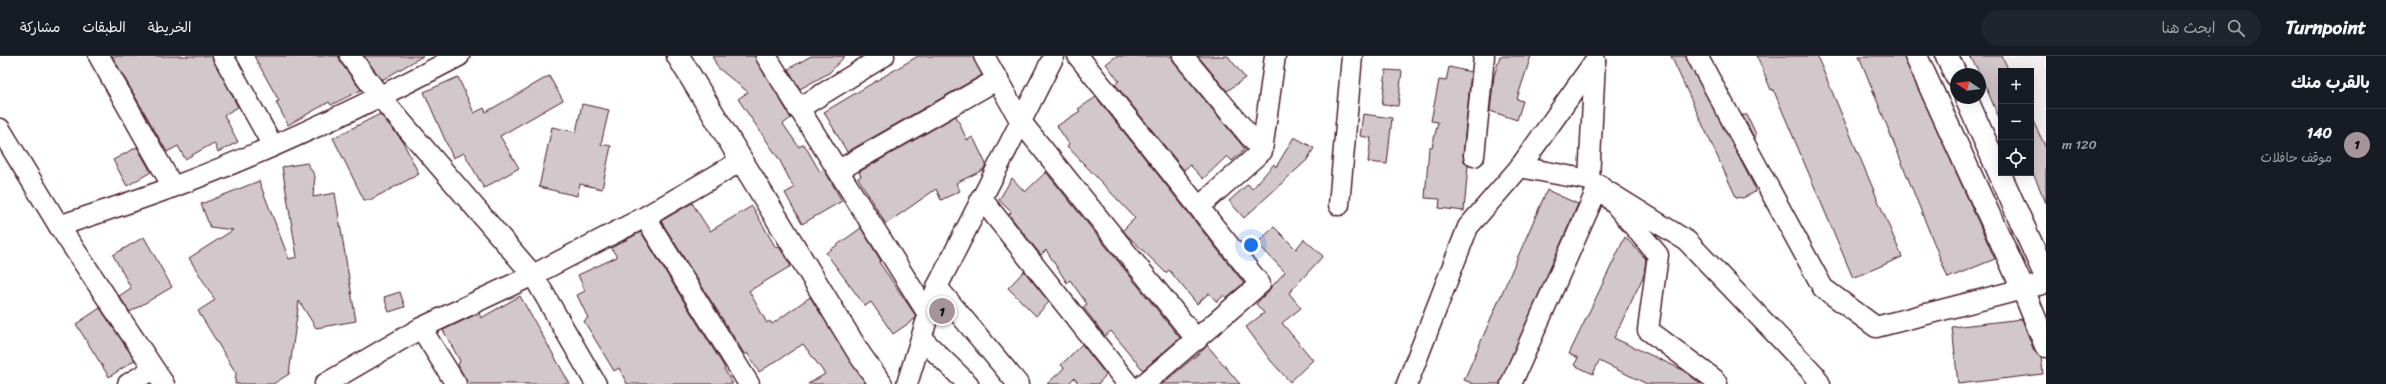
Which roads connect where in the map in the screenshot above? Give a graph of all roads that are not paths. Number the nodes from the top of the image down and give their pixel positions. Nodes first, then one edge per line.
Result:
1 (99, 56) edge
2 (223, 56) edge
3 (350, 56) edge
4 (459, 56) edge
5 (678, 56) edge
6 (766, 56) edge
7 (884, 56) edge
8 (984, 56) edge
9 (1054, 56) edge
10 (1078, 56) edge
11 (1183, 56) edge
12 (1275, 56) edge
13 (1352, 56) edge
14 (1484, 56) edge
15 (1697, 56) edge
16 (1916, 56) edge
17 (1947, 56) edge
18 (1598, 58) edge
19 (1952, 68) edge
20 (998, 79) junction
21 (381, 98) junction
22 (1969, 104) edge
23 (798, 109) junction
24 (1021, 122) junction
25 (0, 129) edge
26 (273, 146) junction
27 (1262, 151) junction
28 (1474, 156) dead end
29 (741, 161) junction
30 (1520, 167) junction
31 (838, 170) junction
32 (1594, 182) junction
33 (173, 187) junction
34 (981, 198) junction
35 (1339, 205) dead end
36 (1200, 206) junction
37 (645, 217) junction
38 (59, 226) junction
39 (533, 275) junction
40 (2046, 277) edge
41 (2046, 283) edge
42 (937, 287) junction
43 (2023, 289) junction
44 (928, 314) junction
45 (421, 328) junction
46 (922, 339) junction
47 (1197, 340) junction
48 (2046, 346) edge
49 (158, 376) edge
50 (594, 383) edge
51 (128, 384) edge
52 (325, 384) edge
53 (456, 384) edge
54 (749, 384) edge
55 (881, 384) edge
56 (907, 384) edge
57 (968, 384) edge
58 (1018, 384) edge
59 (1128, 384) edge
60 (1144, 384) edge
61 (1407, 384) edge
62 (1511, 384) edge
63 (1717, 384) edge
64 (1820, 384) edge

1 - 33 street
2 - 26 street
3 - 21 street
4 - 21 street
5 - 29 street
6 - 23 street
7 - 23 street
8 - 20 street
9 - 24 street
10 - 36 street
11 - 27 street
12 - 27 street
13 - 35 street
14 - 28 street
15 - 43 street
16 - 43 street
17 - 19 street
18 - 30 street
18 - 32 street
20 - 24 street
20 - 31 street
21 - 26 street
21 - 39 street
22 - 40 street
23 - 31 street
24 - 34 street
24 - 47 street
25 - 38 street
26 - 33 street
27 - 36 street
29 - 37 street
29 - 55 street
30 - 32 street
30 - 61 street
31 - 44 street
32 - 62 street
32 - 63 street
32 - 64 street
33 - 38 street
34 - 42 street
34 - 59 street
36 - 47 street
37 - 39 street
37 - 54 street
38 - 49 street
39 - 45 street
39 - 50 street
41 - 43 street
42 - 44 street
42 - 58 street
43 - 48 street
44 - 46 street
45 - 52 street
45 - 53 street
46 - 56 street
46 - 57 street
47 - 60 street
49 - 51 street

